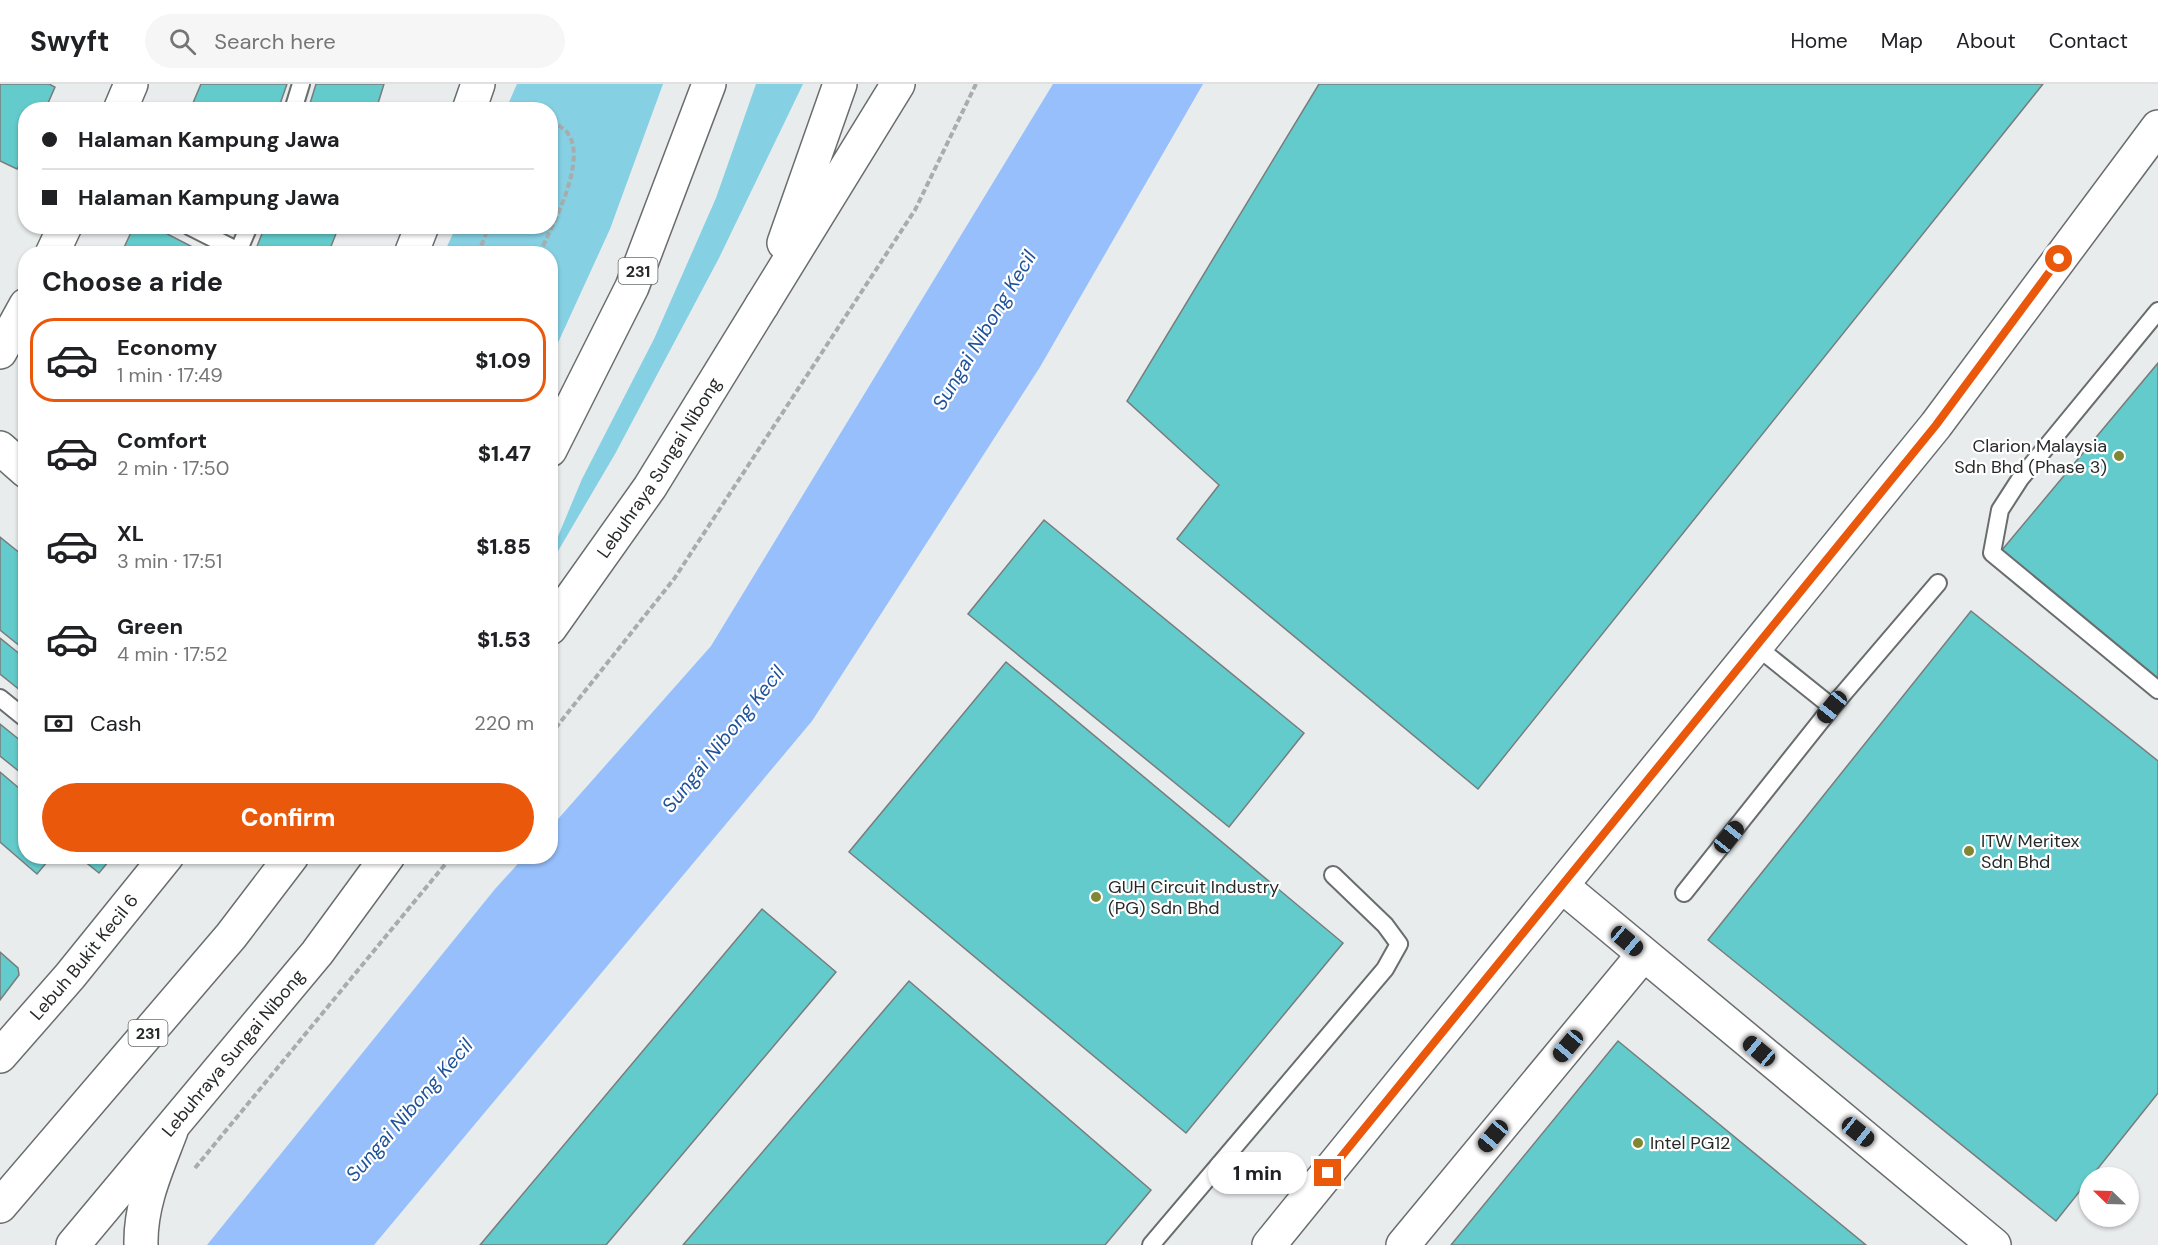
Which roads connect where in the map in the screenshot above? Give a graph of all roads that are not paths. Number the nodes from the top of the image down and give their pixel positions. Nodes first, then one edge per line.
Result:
1 (131, 84) edge
2 (301, 84) edge
3 (478, 84) edge
4 (709, 84) edge
5 (840, 84) edge
6 (898, 84) edge
7 (123, 102) edge
8 (295, 102) edge
9 (472, 102) edge
10 (2156, 132) edge
11 (204, 234) edge
12 (227, 246) edge
13 (762, 304) junction
14 (2158, 311) edge
15 (18, 319) edge
16 (0, 352) edge
17 (558, 434) edge
18 (0, 448) edge
19 (18, 464) edge
20 (1938, 583) dead end
21 (558, 617) edge
22 (1756, 646) junction
23 (2158, 690) edge
24 (0, 698) edge
25 (1832, 707) junction
26 (18, 713) edge
27 (160, 864) edge
28 (286, 864) edge
29 (382, 864) edge
30 (1333, 875) dead end
31 (1562, 886) junction
32 (1684, 893) dead end
33 (1643, 955) junction
34 (0, 1056) edge
35 (173, 1127) junction
36 (0, 1206) edge
37 (73, 1245) edge
38 (141, 1245) edge
39 (1151, 1245) edge
40 (1269, 1245) edge
41 (1403, 1245) edge
42 (1994, 1245) edge

1 - 7 main road
2 - 8 lane
3 - 9 main road
4 - 17 main road, 231
5 - 13 main road
6 - 13 main road
10 - 22 main road
11 - 12 lane
13 - 21 main road, Lebuhraya Sungai Nibong
14 - 23 lane
15 - 16 main road
18 - 19 main road
20 - 25 lane
22 - 25 lane
22 - 31 main road
24 - 26 lane
25 - 32 lane
27 - 34 main road, Lebuh Bukit Kecil 6
28 - 36 main road, 231
29 - 35 main road, Lebuhraya Sungai Nibong
30 - 39 lane
31 - 33 main road
31 - 40 main road
33 - 41 main road
33 - 42 main road
35 - 37 main road, Lebuhraya Sungai Nibong
35 - 38 main road

